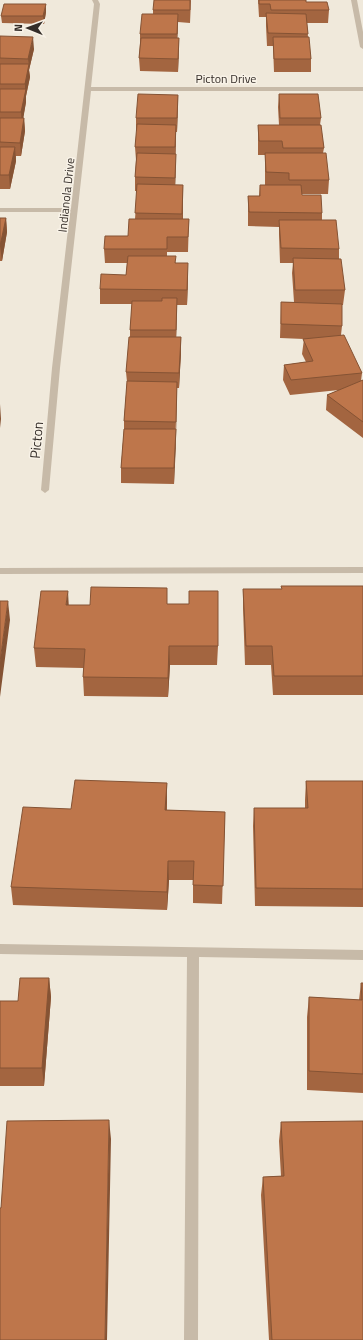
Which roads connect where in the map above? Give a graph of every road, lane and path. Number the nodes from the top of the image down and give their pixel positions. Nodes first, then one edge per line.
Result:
1 (95, 0) edge
2 (354, 0) edge
3 (363, 47) edge
4 (89, 89) junction
5 (363, 89) edge
6 (0, 210) edge
7 (76, 210) junction
8 (53, 392) joint
9 (45, 490) dead end
10 (363, 570) edge
11 (0, 571) edge
12 (0, 949) edge
13 (193, 952) junction
14 (363, 955) edge
15 (191, 1340) edge

1 - 4 street, Indianola Drive
2 - 3 street
4 - 5 street, Picton Drive
4 - 7 street, Indianola Drive
6 - 7 street
7 - 8 street, Indianola Drive
8 - 9 street, Picton
10 - 11 street
12 - 13 street
13 - 14 street
13 - 15 street

